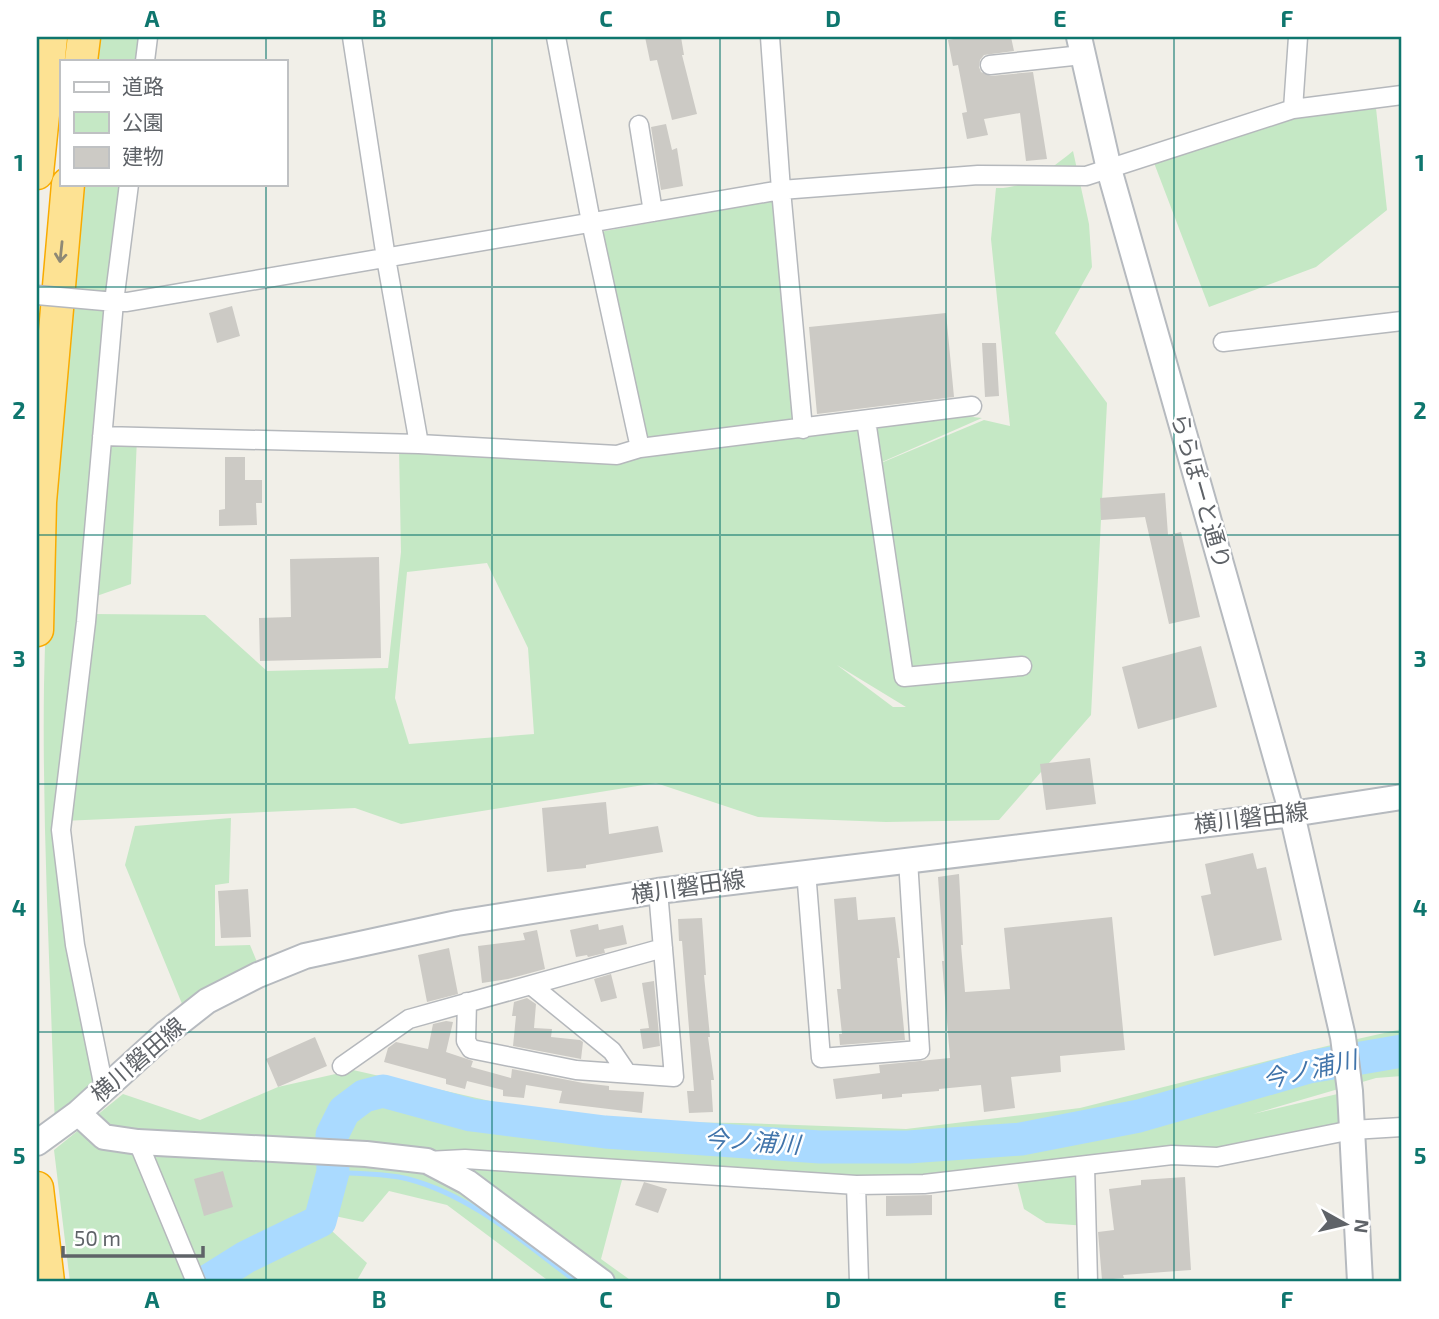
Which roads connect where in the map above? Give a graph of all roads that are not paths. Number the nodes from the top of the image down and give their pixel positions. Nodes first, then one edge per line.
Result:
1 (51, 37) edge
2 (83, 37) edge
3 (148, 37) edge
4 (352, 37) edge
5 (556, 37) edge
6 (770, 37) edge
7 (1298, 37) edge
8 (1080, 46) edge
9 (81, 60) edge
10 (145, 60) edge
11 (990, 65) dead end
12 (1402, 95) edge
13 (1293, 109) junction
14 (639, 125) dead end
15 (1109, 169) junction
16 (37, 173) edge
17 (68, 186) edge
18 (129, 186) edge
19 (781, 190) junction
20 (653, 212) junction
21 (591, 222) junction
22 (386, 258) junction
23 (37, 295) edge
24 (109, 302) junction
25 (1402, 321) edge
26 (1223, 342) dead end
27 (972, 406) dead end
28 (866, 420) junction
29 (803, 429) junction
30 (102, 436) junction
31 (419, 444) junction
32 (640, 449) junction
33 (37, 630) edge
34 (1022, 666) dead end
35 (1402, 797) edge
36 (1292, 814) junction
37 (908, 860) junction
38 (806, 871) junction
39 (659, 891) junction
40 (663, 948) junction
41 (531, 985) junction
42 (467, 1002) junction
43 (342, 1066) dead end
44 (627, 1073) junction
45 (104, 1088) junction
46 (78, 1113) junction
47 (1402, 1127) edge
48 (1352, 1130) junction
49 (138, 1142) junction
50 (37, 1143) edge
51 (427, 1161) junction
52 (1085, 1166) junction
53 (856, 1185) junction
54 (37, 1188) edge
55 (37, 1201) edge
56 (42, 1282) edge
57 (48, 1282) edge
58 (196, 1282) edge
59 (602, 1282) edge
60 (859, 1282) edge
61 (1088, 1282) edge
62 (1360, 1282) edge

1 - 16 highway
2 - 9 highway
3 - 10 street
4 - 22 street
5 - 21 street
6 - 19 street
7 - 13 street
8 - 11 street
8 - 15 street, ららぽーと通り
12 - 13 street
13 - 15 street
14 - 20 street
15 - 19 street
15 - 36 street, ららぽーと通り
17 -> 33 highway
18 - 24 street
19 - 20 street
19 - 29 street
20 - 21 street
21 - 22 street
21 - 32 street
22 - 24 street
22 - 31 street
23 - 24 street, bridge
24 - 30 street
25 - 26 street
27 - 28 street
28 - 29 street
28 - 34 street
29 - 32 street
30 - 31 street
30 - 45 street
31 - 32 street
35 - 36 street, 横川磐田線
36 - 37 street, 横川磐田線
36 - 48 street, ららぽーと通り
37 - 38 street, 横川磐田線
37 - 38 street
38 - 39 street, 横川磐田線
39 - 40 street
39 - 45 street, 横川磐田線
40 - 41 street
40 - 44 street
41 - 42 street
41 - 44 street
42 - 43 street
42 - 44 street
45 - 46 street, 横川磐田線
46 - 49 street
46 - 50 street, 横川磐田線
47 - 48 street
48 - 52 street
48 - 62 street, ららぽーと通り
49 - 51 street
49 - 58 street
51 - 53 street
51 - 59 street
52 - 53 street
52 - 61 street
53 - 60 street
54 - 57 highway
55 - 56 highway

